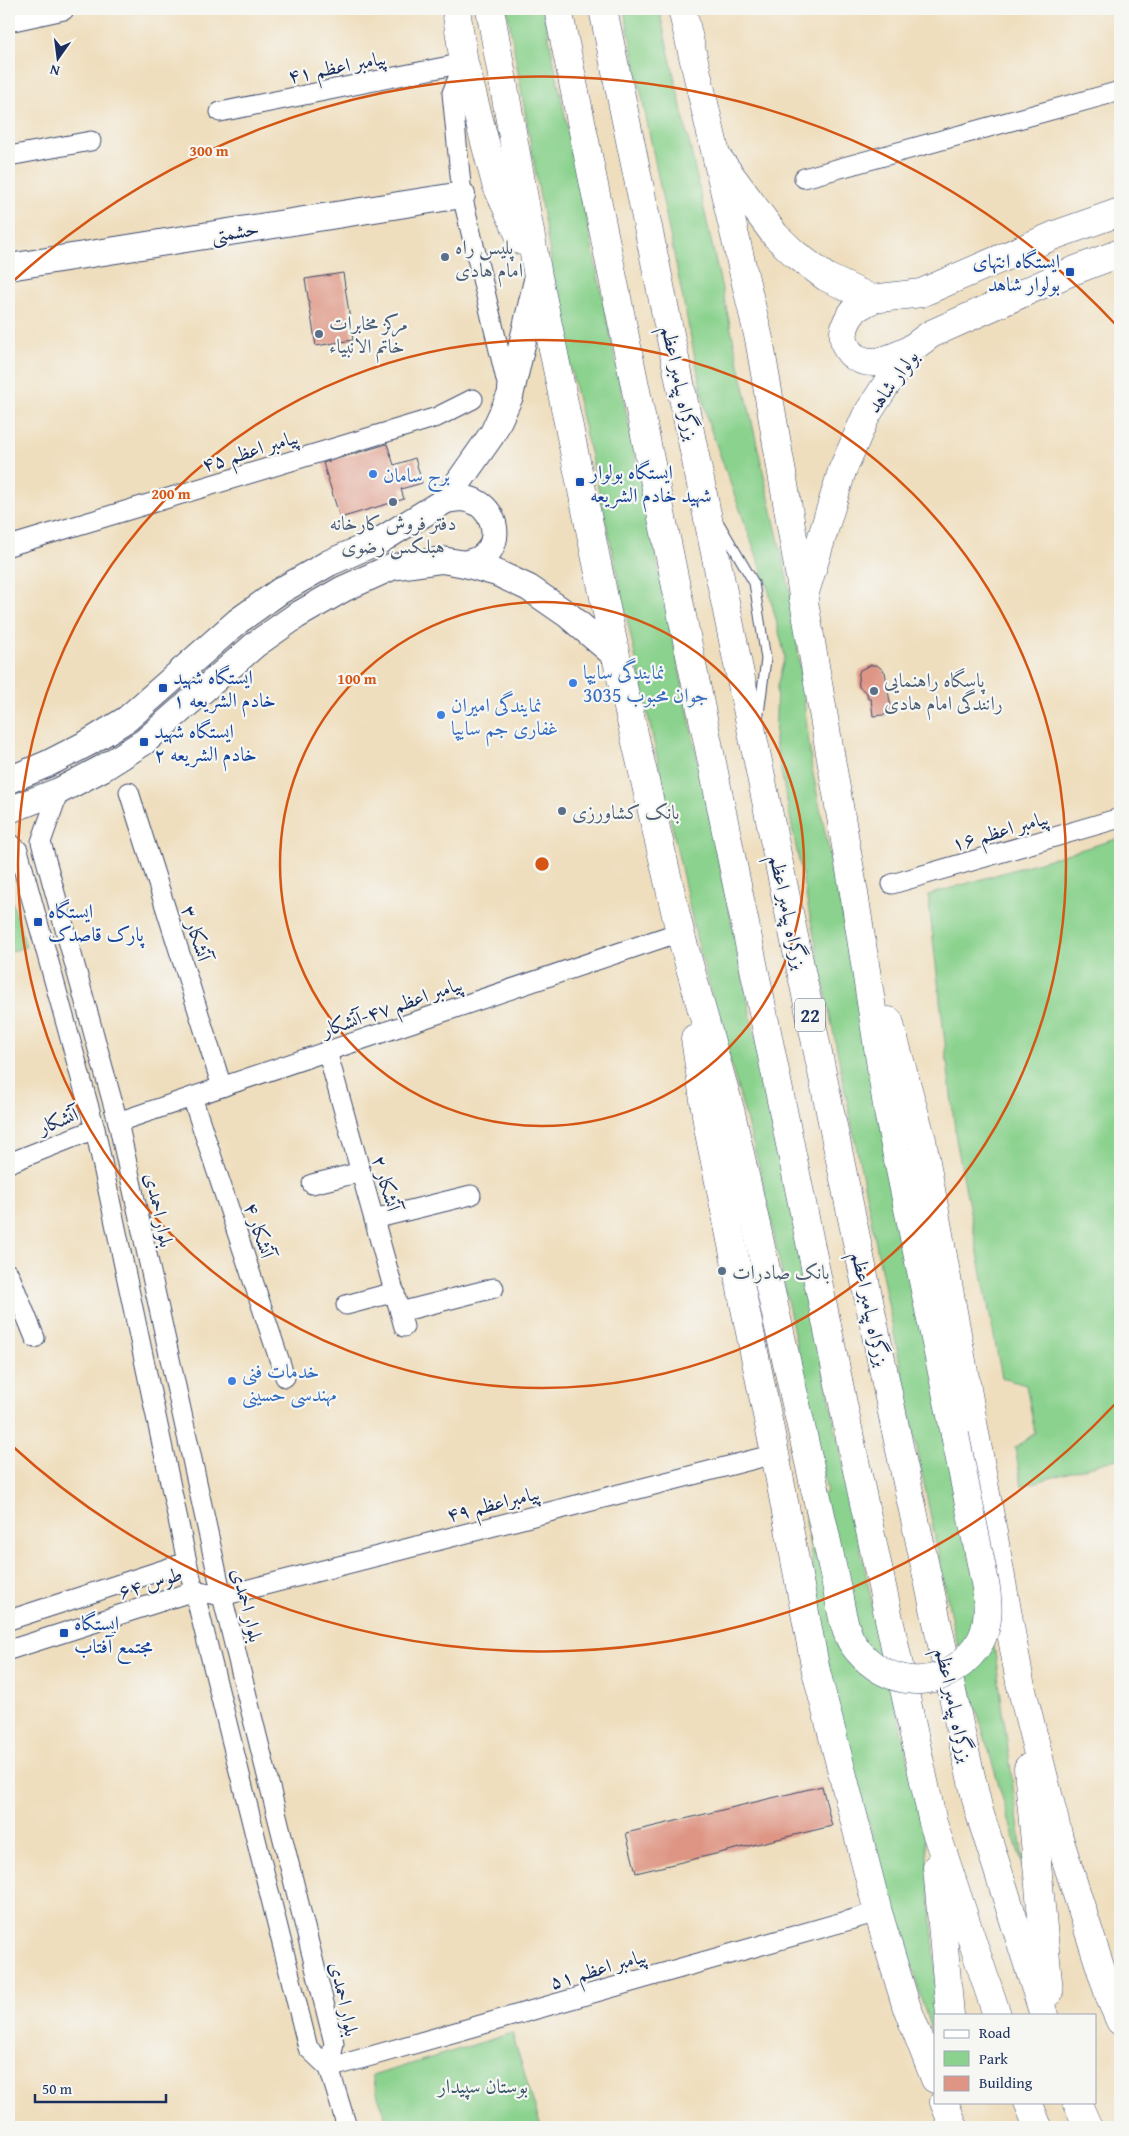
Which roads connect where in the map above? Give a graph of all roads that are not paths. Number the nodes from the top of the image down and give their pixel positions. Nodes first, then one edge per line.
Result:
1 (456, 9) edge
2 (490, 9) edge
3 (558, 9) edge
4 (603, 9) edge
5 (682, 9) edge
6 (64, 10) dead end
7 (9, 22) edge
8 (464, 63) junction
9 (1120, 91) edge
10 (220, 112) dead end
11 (91, 141) dead end
12 (9, 156) edge
13 (718, 158) junction
14 (804, 178) dead end
15 (462, 195) junction
16 (1120, 212) edge
17 (1120, 252) edge
18 (9, 267) edge
19 (538, 276) junction
20 (872, 299) junction
21 (908, 351) junction
22 (510, 396) junction
23 (473, 399) dead end
24 (446, 500) junction
25 (9, 546) edge
26 (465, 564) junction
27 (803, 599) junction
28 (616, 656) junction
29 (9, 779) edge
30 (60, 790) junction
31 (129, 792) dead end
32 (9, 810) edge
33 (1120, 818) edge
34 (41, 842) junction
35 (14, 846) edge
36 (892, 884) dead end
37 (854, 893) junction
38 (680, 932) junction
39 (327, 1051) junction
40 (222, 1087) junction
41 (192, 1097) junction
42 (118, 1122) junction
43 (95, 1129) junction
44 (9, 1163) edge
45 (361, 1172) junction
46 (312, 1184) dead end
47 (471, 1195) dead end
48 (374, 1219) junction
49 (9, 1274) edge
50 (494, 1288) dead end
51 (395, 1292) junction
52 (346, 1305) dead end
53 (35, 1338) dead end
54 (285, 1377) dead end
55 (775, 1454) junction
56 (187, 1562) junction
57 (194, 1591) junction
58 (222, 1596) junction
59 (9, 1620) edge
60 (9, 1650) edge
61 (1020, 1682) junction
62 (934, 1823) junction
63 (878, 1912) junction
64 (950, 2014) edge
65 (997, 2014) edge
66 (1044, 2014) edge
67 (1051, 2014) edge
68 (1120, 2021) edge
69 (329, 2068) junction
70 (934, 2076) edge
71 (945, 2104) edge
72 (960, 2104) edge
73 (1029, 2104) edge
74 (1078, 2104) edge
75 (347, 2127) edge
76 (954, 2127) edge
77 (966, 2127) edge
78 (1038, 2127) edge
79 (1088, 2127) edge

1 - 8 main road
2 - 19 main road
3 - 62 main road, 22
4 - 66 main road, بزرگراه پیامبر اعظم / 22
5 - 13 main road
6 - 7 street
8 - 10 street, پیامبر اعظم ۴۱
8 - 15 street
8 - 19 main road
9 - 14 street
11 - 12 street
13 - 20 main road
13 - 27 main road
15 - 18 street, حشمتی
15 - 22 street
16 - 20 main road
17 - 21 main road, بولوار شاهد
19 - 22 street
19 - 28 main road
20 - 21 main road
21 - 27 main road, بولوار شاهد
22 - 24 street
23 - 25 street, پیامبر اعظم ۴۵
24 - 26 street
24 - 29 street
26 - 28 street
26 - 30 street
27 - 37 main road
28 - 38 main road
30 - 32 street
30 - 34 street
31 - 40 street, آتشکار ۳
33 - 36 street, پیامبر اعظم ۱۶
34 - 35 street
34 - 42 street, بلوار احمدی
35 - 43 street, بلوار احمدی
37 - 38 main road, bridge
37 - 61 main road
38 - 39 street, پیامبر اعظم ۴۷-آتشکار
38 - 55 main road
39 - 40 street, پیامبر اعظم ۴۷-آتشکار
39 - 45 street, آتشکار ۲
40 - 41 street, پیامبر اعظم ۴۷-آتشکار
41 - 42 street, پیامبر اعظم ۴۷-آتشکار
41 - 54 street, آتشکار ۴
42 - 58 street, بلوار احمدی
43 - 44 street, آتشکار
43 - 56 street, بلوار احمدی
45 - 46 street
45 - 48 street, آتشکار ۲
47 - 48 street
48 - 51 street, آتشکار ۲
49 - 53 street
50 - 51 street, آتشکار ۲
51 - 52 street
55 - 58 street, پیامبراعظم ۴۹
55 - 63 main road
56 - 57 street, بلوار احمدی
56 - 58 street, طوس ۶۴
56 - 59 street, طوس ۶۴
57 - 58 street, طوس ۶۴
57 - 60 street, طوس ۶۴
57 - 69 street, بلوار احمدی
58 - 69 street, بلوار احمدی
61 - 67 main road
61 - 68 main road
62 - 64 main road
62 - 65 main road, 22
63 - 69 street, پیامبر اعظم ۵۱
63 - 70 main road
69 - 75 street
71 - 76 main road
72 - 77 main road
73 - 78 main road
74 - 79 main road

